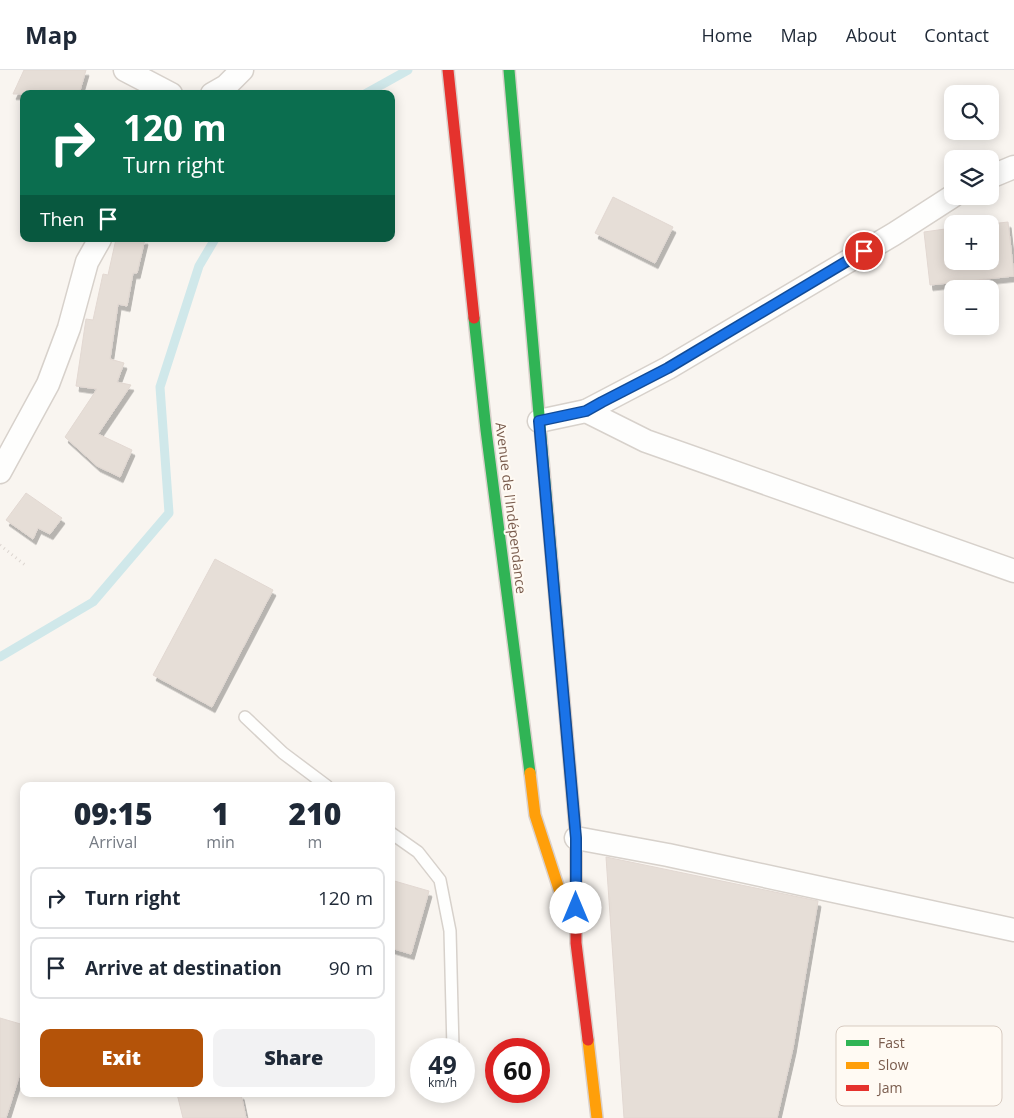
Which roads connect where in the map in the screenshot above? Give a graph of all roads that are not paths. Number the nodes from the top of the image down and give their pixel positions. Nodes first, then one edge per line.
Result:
1 (126, 70) edge
2 (242, 70) edge
3 (509, 70) edge
4 (448, 71) edge
5 (164, 90) edge
6 (219, 90) edge
7 (1014, 167) edge
8 (999, 173) edge
9 (944, 202) edge
10 (98, 242) edge
11 (586, 411) junction
12 (539, 421) junction
13 (0, 472) edge
14 (1014, 571) edge
15 (245, 718) dead end
16 (323, 782) edge
17 (395, 836) edge
18 (576, 838) junction
19 (1014, 930) edge
20 (576, 943) junction
21 (453, 1038) edge
22 (597, 1118) edge

1 - 5 street
2 - 6 street
3 - 12 main road, Avenue de l'Indépendance
4 - 20 main road, Avenue de l'Indépendance
7 - 8 street
9 - 11 street
10 - 13 street
11 - 12 street
11 - 14 street
12 - 18 main road, Avenue de l'Indépendance
15 - 16 lane
17 - 21 lane
18 - 19 street
18 - 20 main road, Avenue de l'Indépendance
20 - 22 main road, Avenue de l'Indépendance

